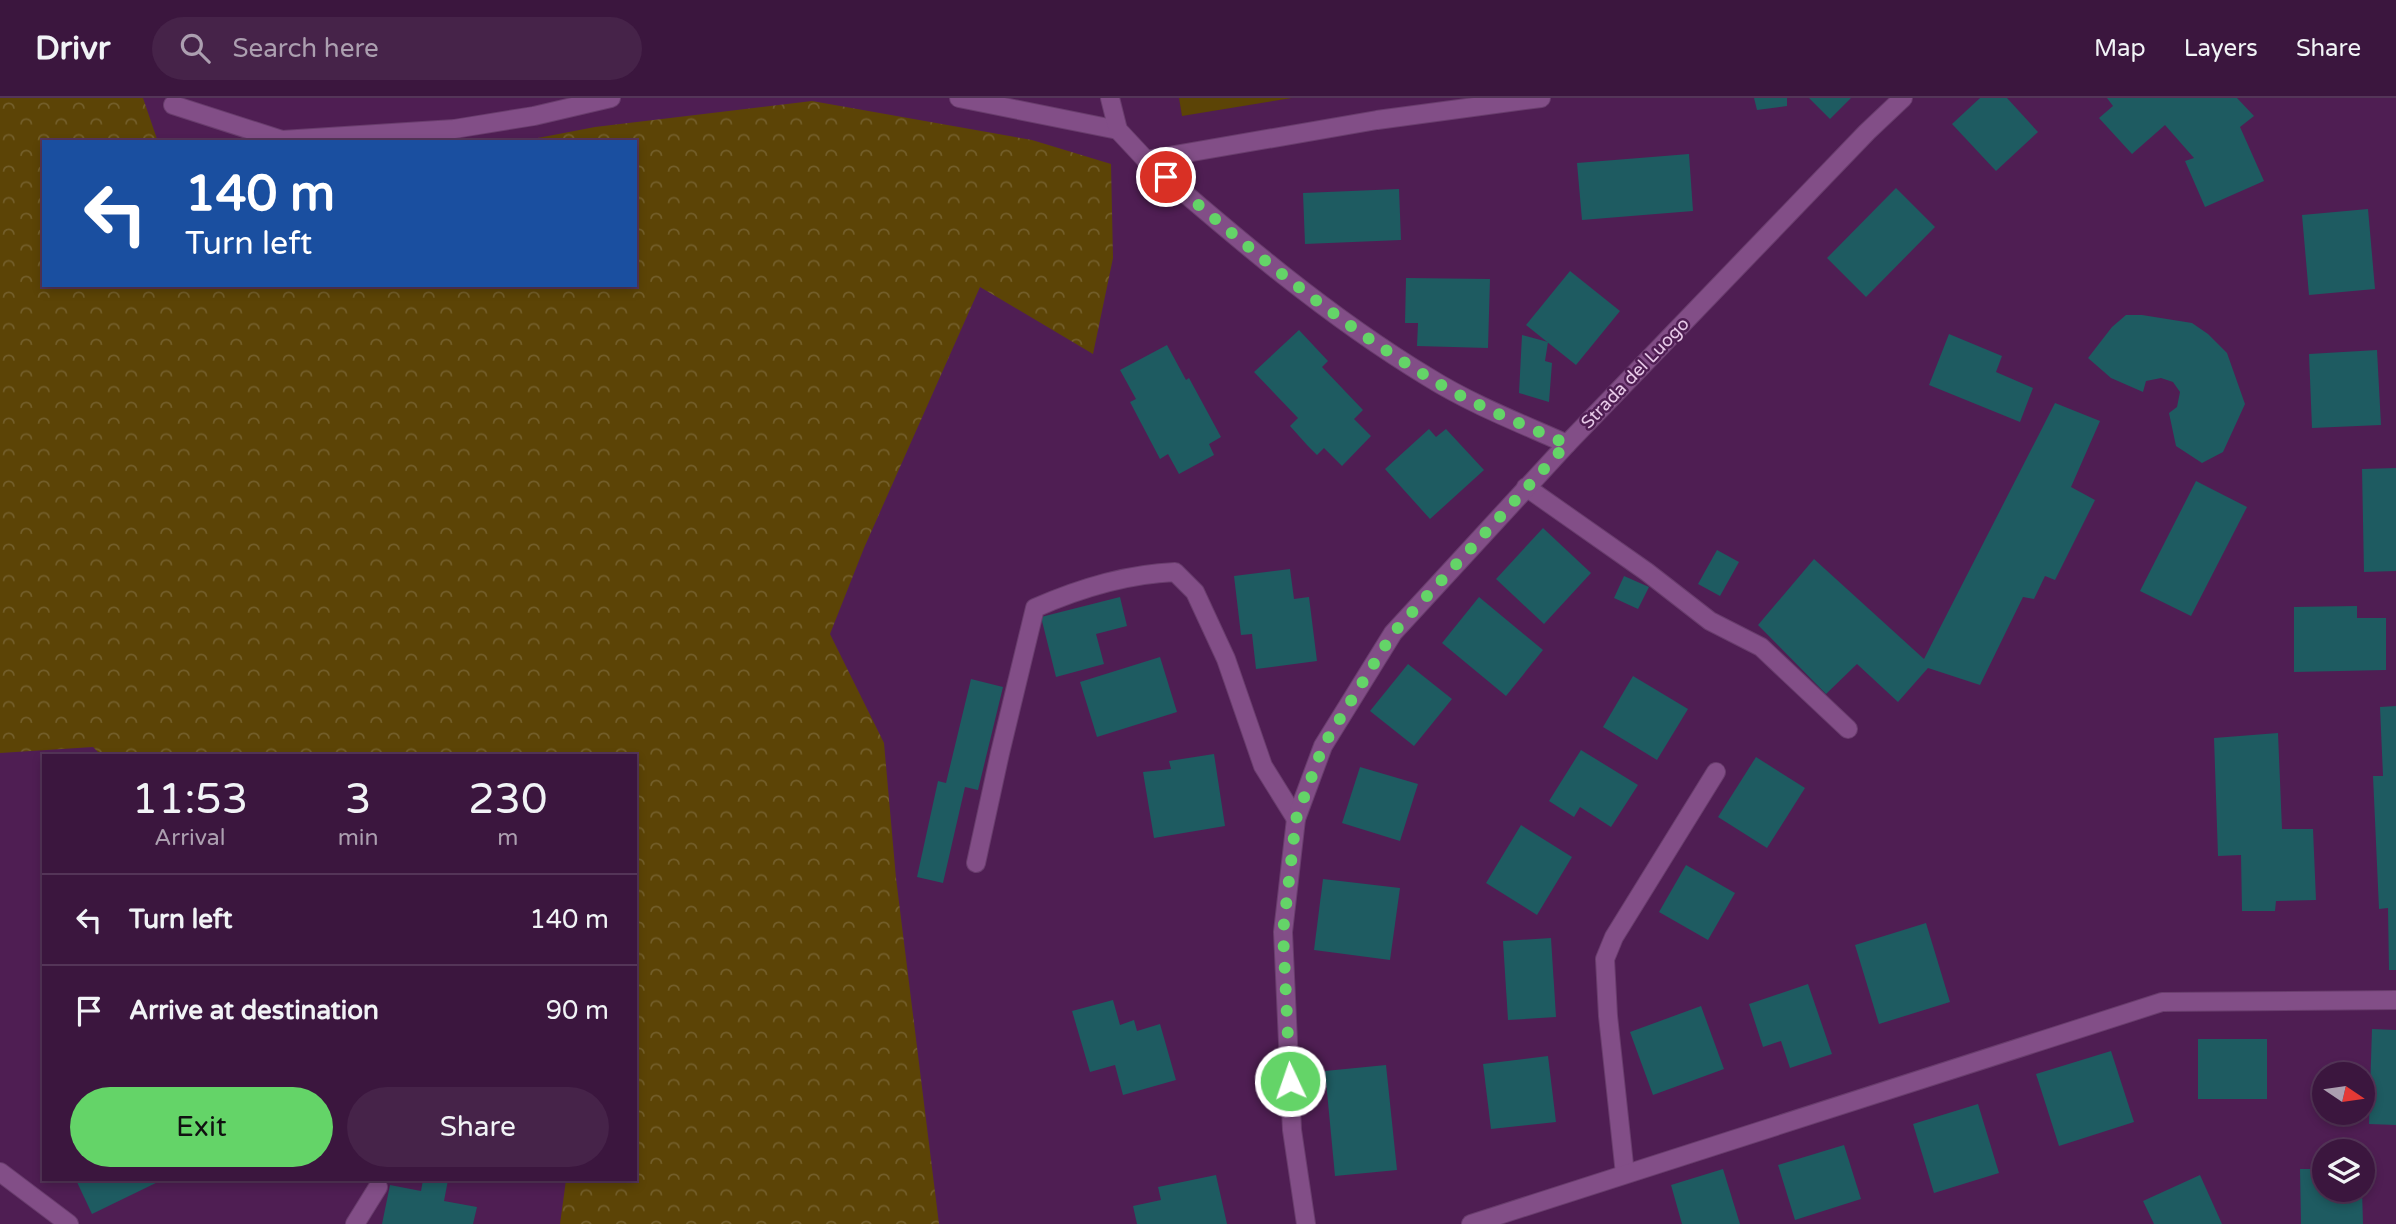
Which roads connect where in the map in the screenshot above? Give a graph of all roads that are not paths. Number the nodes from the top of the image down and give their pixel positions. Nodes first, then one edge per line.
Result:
1 (611, 98) edge
2 (959, 98) edge
3 (1111, 98) edge
4 (1541, 98) edge
5 (1903, 98) edge
6 (173, 105) dead end
7 (1118, 130) junction
8 (279, 140) edge
9 (296, 140) edge
10 (1146, 160) junction
11 (1567, 444) junction
12 (1527, 487) junction
13 (1848, 729) dead end
14 (1716, 772) dead end
15 (1296, 819) junction
16 (976, 863) dead end
17 (2396, 1000) edge
18 (0, 1172) edge
19 (1625, 1174) junction
20 (378, 1187) dead end
21 (69, 1224) edge
22 (355, 1224) edge
23 (1306, 1224) edge
24 (1471, 1224) edge

1 - 9 street
2 - 7 street
3 - 7 street
4 - 10 street
5 - 11 street, Strada del Luogo
6 - 8 street
7 - 10 street
10 - 11 street
11 - 12 street, Strada del Luogo
12 - 13 street
12 - 15 street, Strada del Luogo
14 - 19 street
15 - 16 street
15 - 23 street, Strada del Luogo
17 - 19 street
18 - 21 street
19 - 24 street
20 - 22 street

